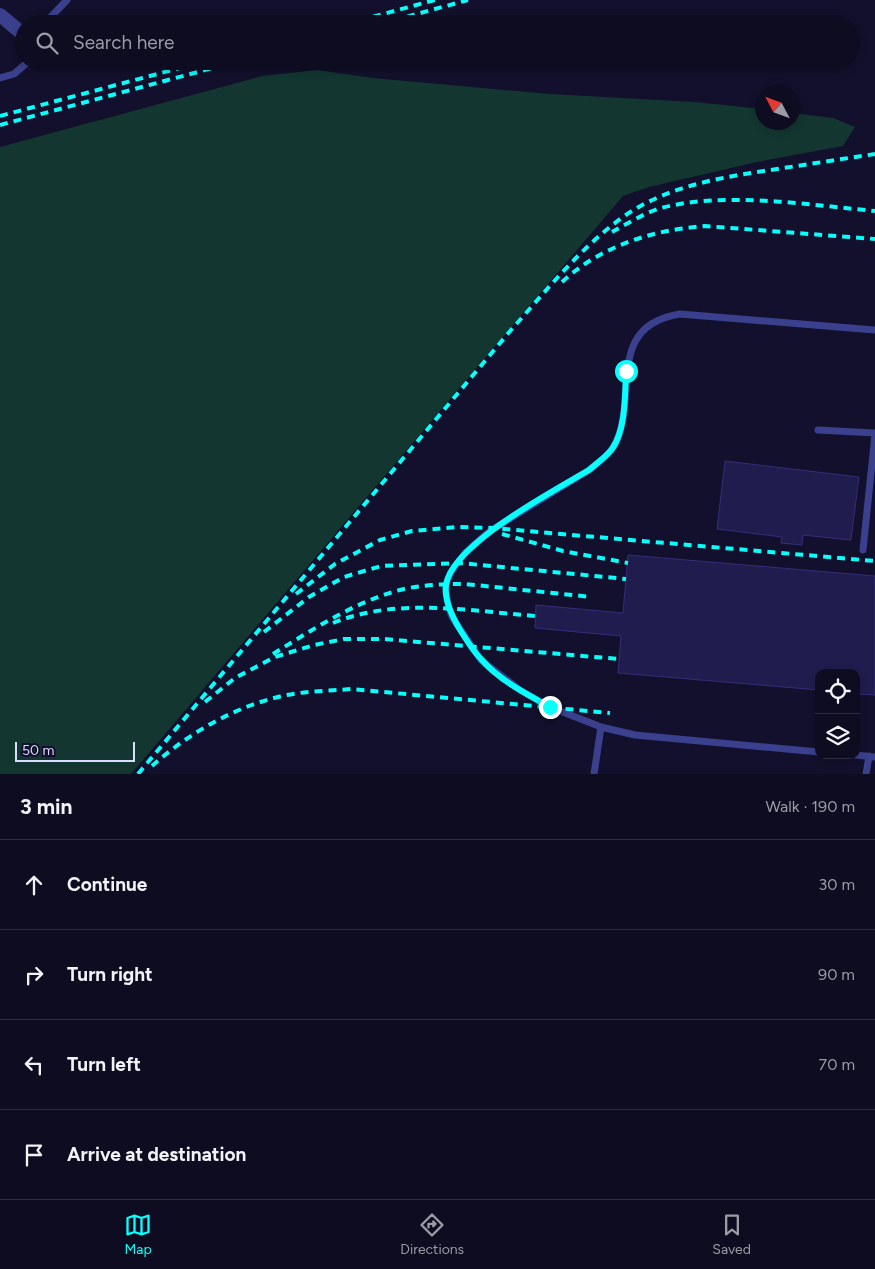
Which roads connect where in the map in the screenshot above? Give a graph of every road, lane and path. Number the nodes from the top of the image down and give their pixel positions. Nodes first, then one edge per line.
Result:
1 (67, 0) edge
2 (0, 15) edge
3 (54, 15) edge
4 (15, 28) edge
5 (19, 70) edge
6 (0, 78) edge
7 (875, 330) edge
8 (818, 430) dead end
9 (875, 434) edge
10 (863, 550) dead end
11 (601, 728) junction
12 (815, 752) edge
13 (872, 757) edge
14 (594, 774) edge
15 (866, 774) edge

1 - 3 lane
2 - 4 street
5 - 6 lane
7 - 11 lane
8 - 9 lane
9 - 10 lane
11 - 12 lane
11 - 14 lane
13 - 15 lane

